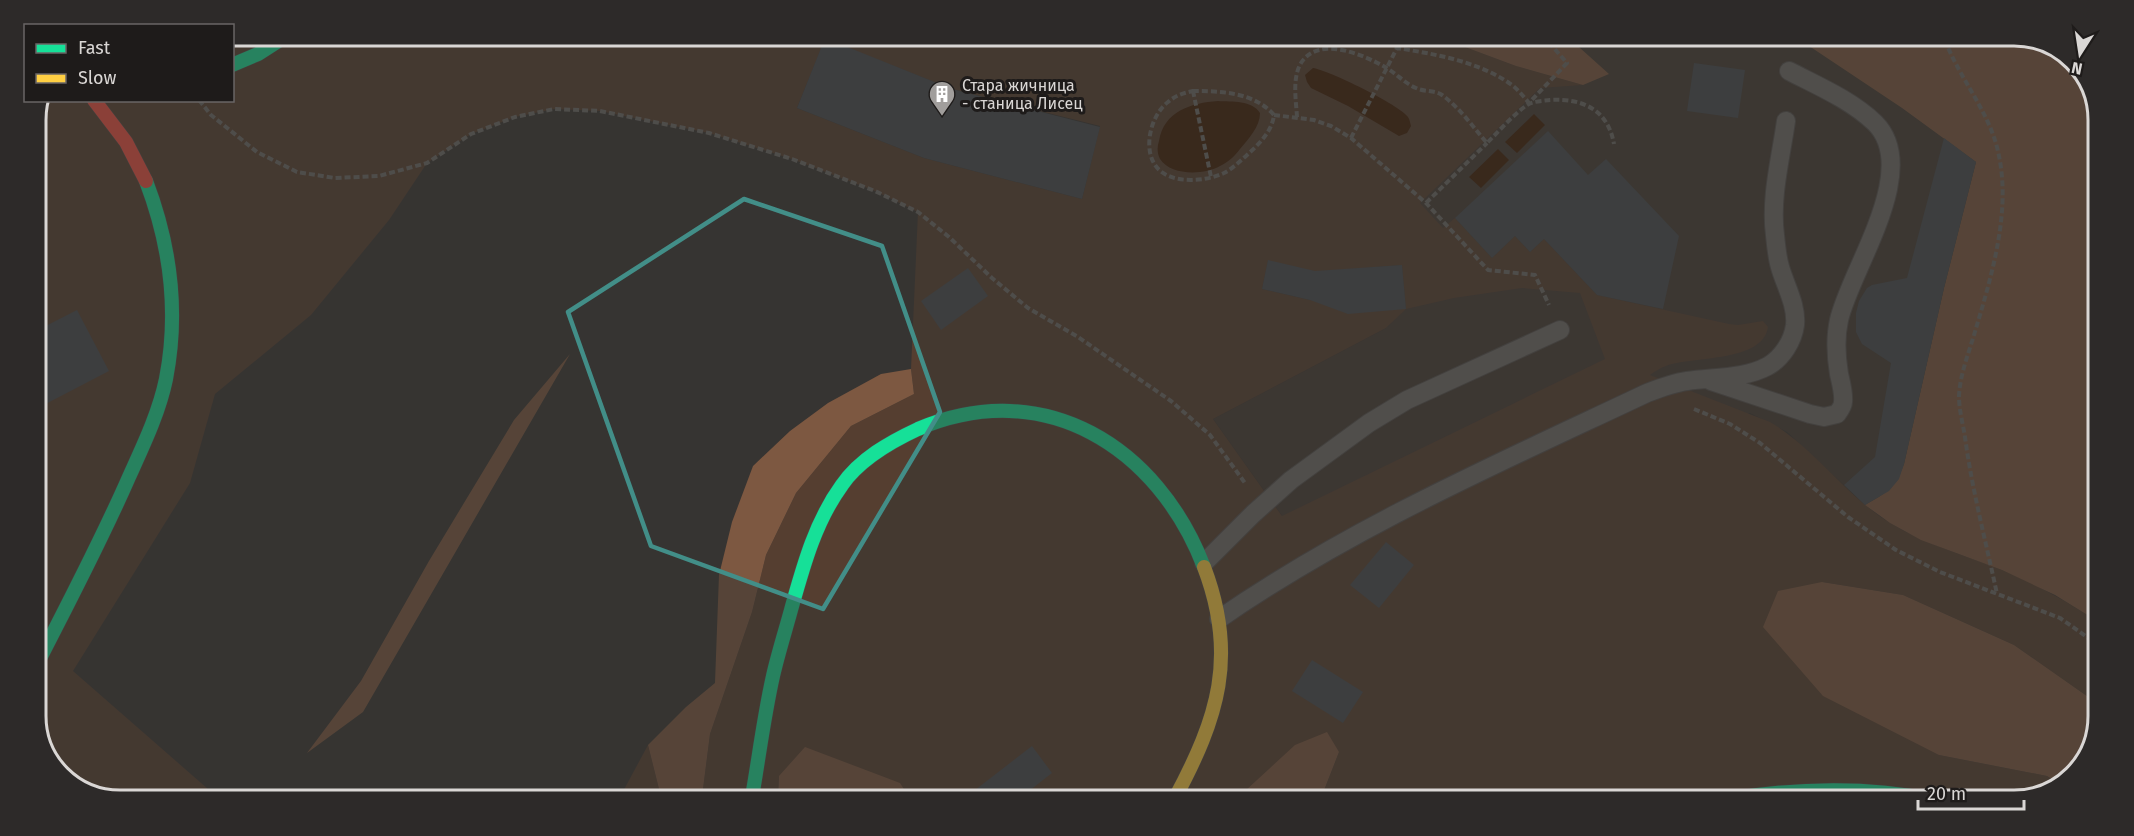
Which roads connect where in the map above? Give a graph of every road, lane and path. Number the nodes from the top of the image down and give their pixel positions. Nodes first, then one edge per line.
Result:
1 (270, 46) edge
2 (1552, 46) edge
3 (1947, 46) edge
4 (1397, 48) joint
5 (234, 64) edge
6 (1388, 68) junction
7 (1789, 71) dead end
8 (1193, 91) junction
9 (96, 102) edge
10 (201, 102) edge
11 (1529, 103) junction
12 (1274, 115) junction
13 (1297, 117) junction
14 (1786, 121) dead end
15 (1351, 138) junction
16 (1487, 142) junction
17 (1614, 144) dead end
18 (1211, 177) junction
19 (1426, 203) junction
20 (1560, 330) joint
21 (1707, 379) junction
22 (1647, 393) junction
23 (1262, 506) junction
24 (1204, 563) junction
25 (1997, 594) junction
26 (1219, 619) junction
27 (2088, 638) edge
28 (47, 644) edge
29 (753, 790) edge
30 (1179, 790) edge

1 - 5 main road
2 - 11 path
3 - 25 path
4 - 6 path
4 - 11 path
6 - 13 path
6 - 15 path
6 - 16 path
7 - 21 lane
8 - 12 path
8 - 18 path
8 - 18 path
9 - 28 main road
10 - 23 path
11 - 16 path
11 - 17 path
12 - 13 path
12 - 18 path
13 - 15 path
14 - 21 lane
15 - 19 path
16 - 19 path
19 - 20 path
20 - 23 lane
21 - 22 lane
22 - 25 path
22 - 26 lane
23 - 24 lane
24 - 26 main road
24 - 29 main road
25 - 27 path
26 - 30 main road

